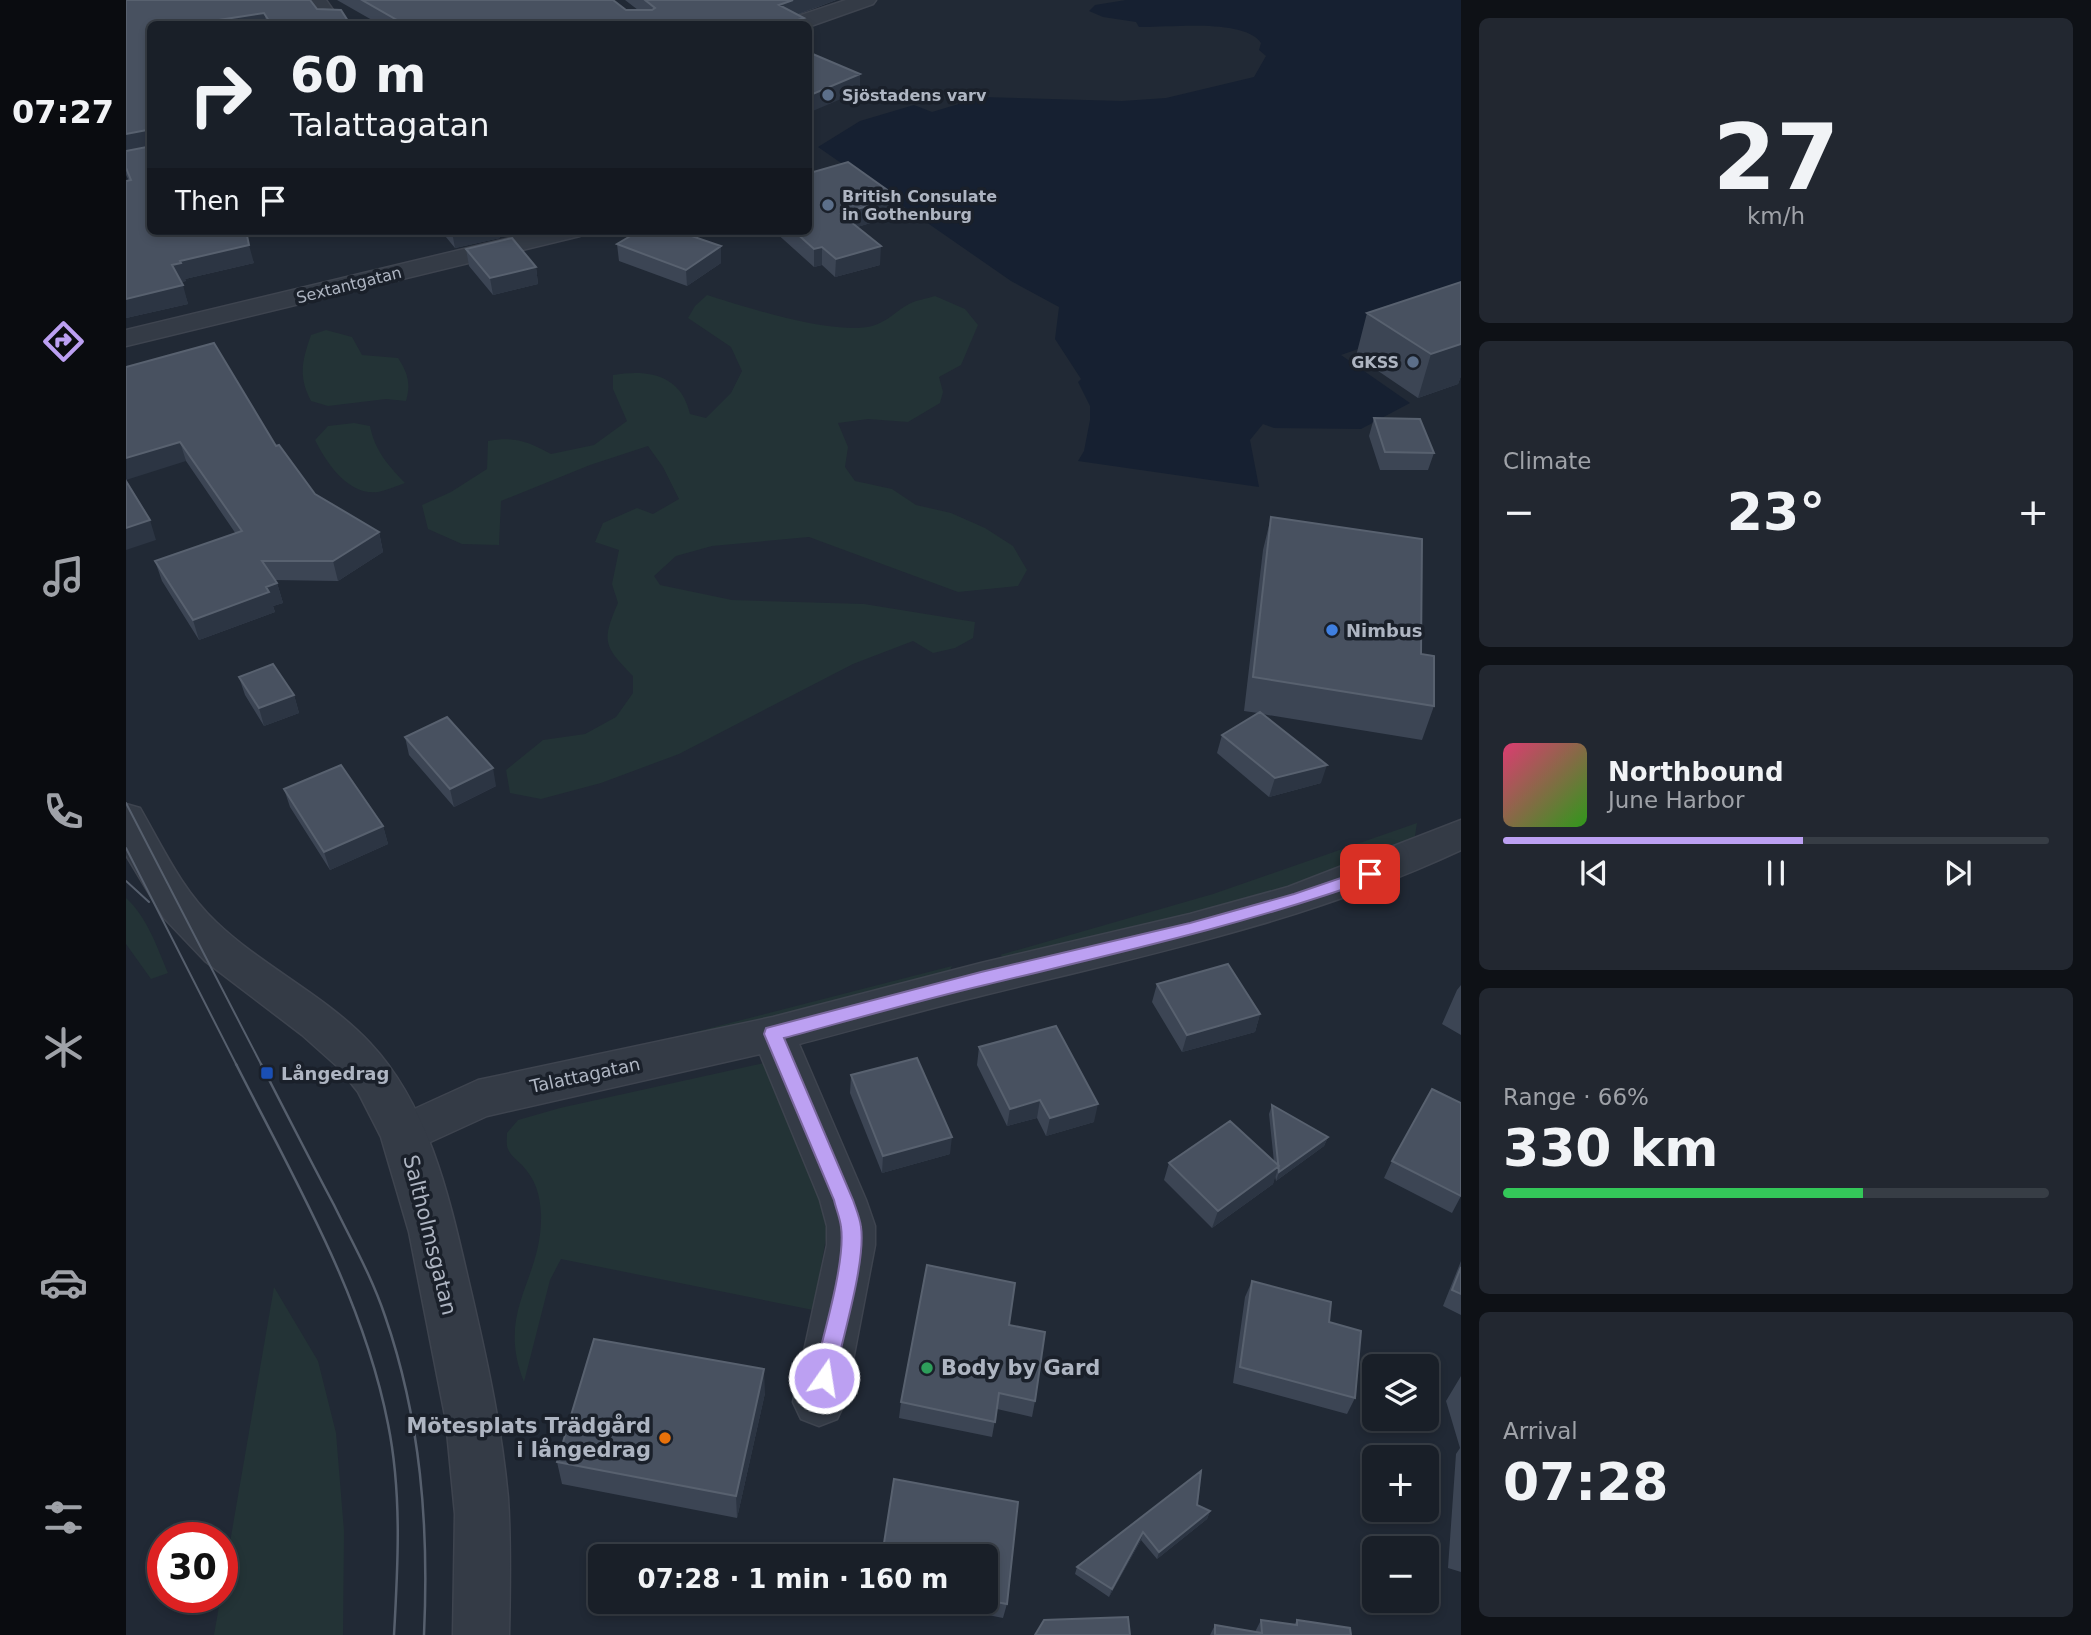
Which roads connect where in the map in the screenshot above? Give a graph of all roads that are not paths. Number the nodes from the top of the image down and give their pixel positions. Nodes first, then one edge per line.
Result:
1 (316, 0) edge
2 (866, 0) edge
3 (330, 21) edge
4 (806, 21) edge
5 (554, 235) edge
6 (126, 338) edge
7 (126, 818) edge
8 (1461, 834) edge
9 (773, 1034) junction
10 (404, 1135) junction
11 (818, 1402) dead end
12 (481, 1635) edge

1 - 3 street
2 - 4 street
5 - 6 street, Sextantgatan
7 - 10 street, Saltholmsgatan
8 - 9 street, Talattagatan
9 - 10 street, Talattagatan
9 - 11 street
10 - 12 street, Saltholmsgatan

